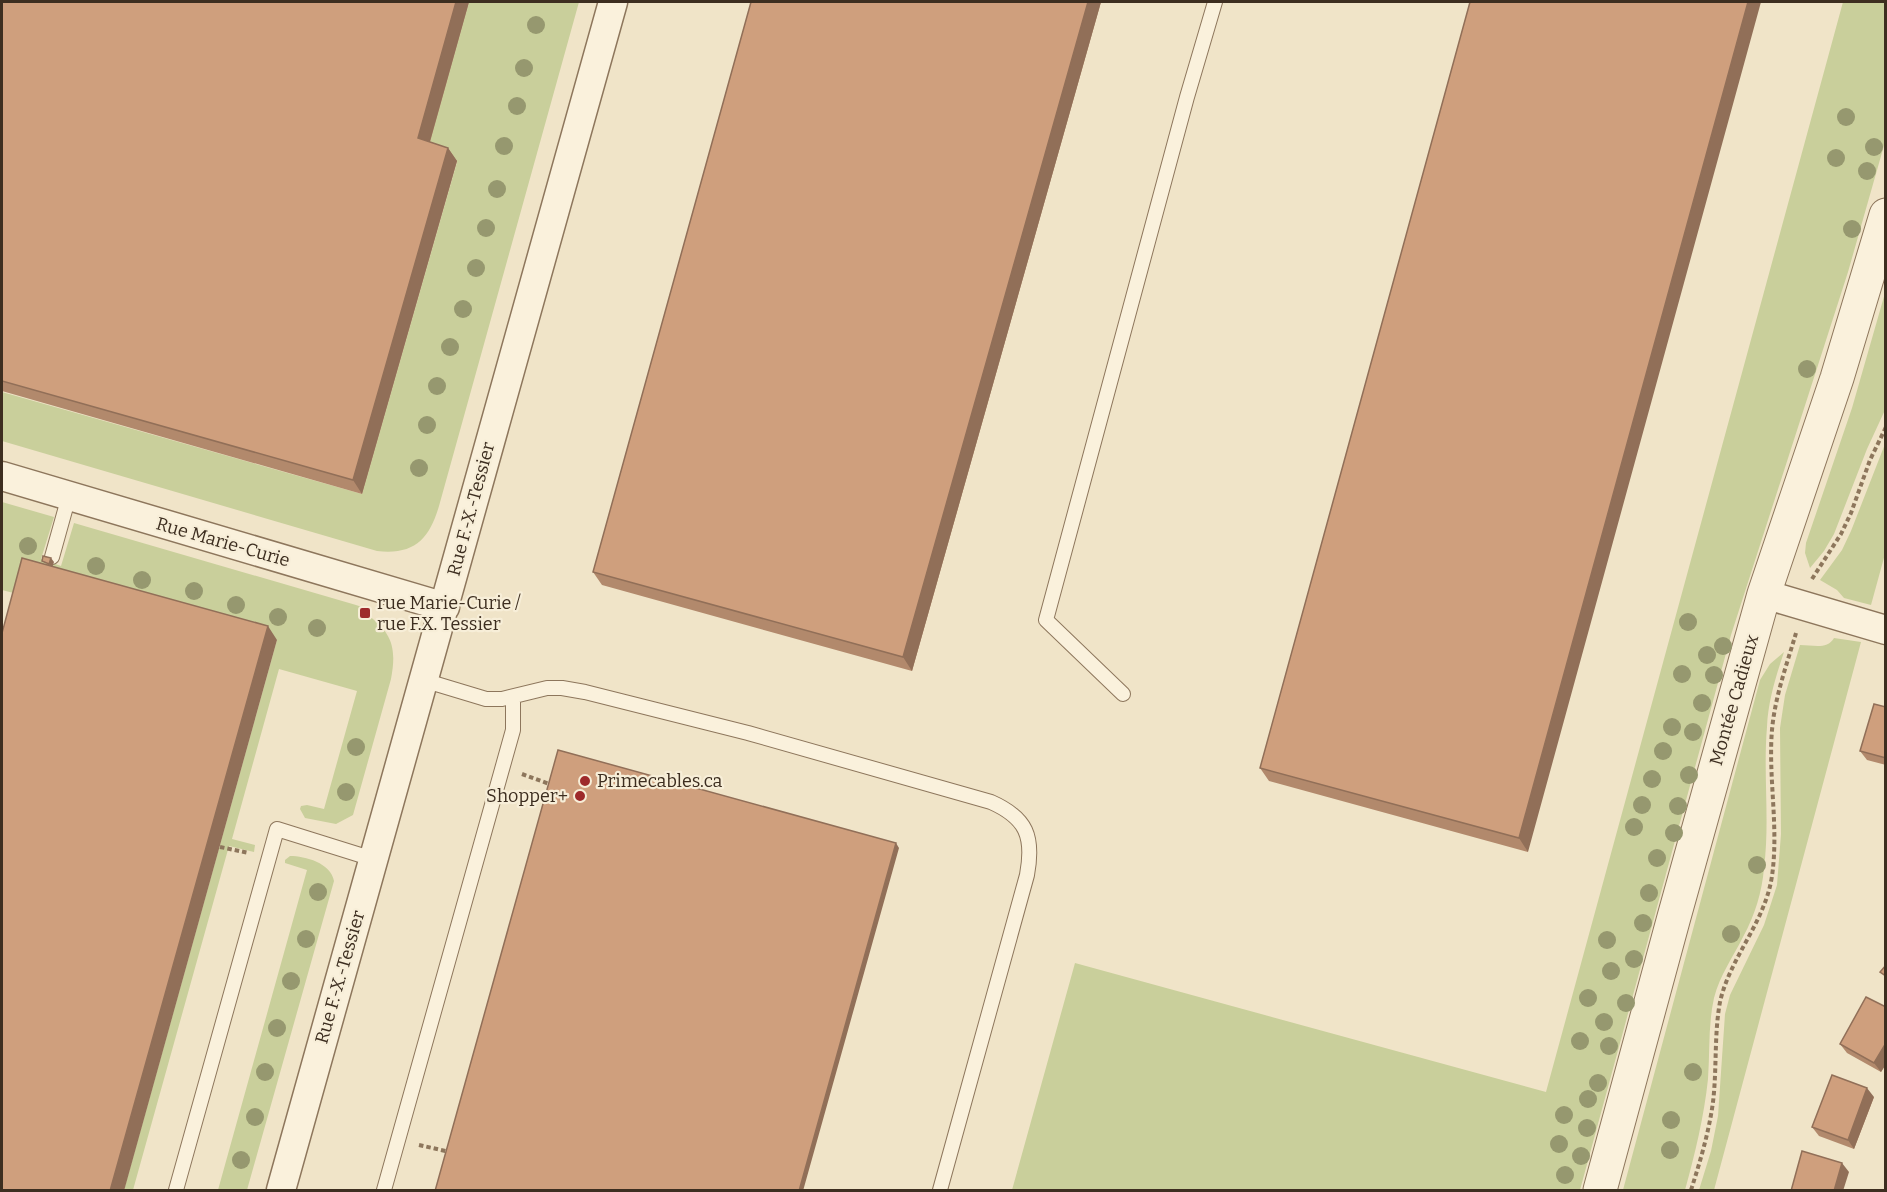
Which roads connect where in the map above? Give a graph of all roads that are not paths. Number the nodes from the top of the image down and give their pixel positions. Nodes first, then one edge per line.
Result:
1 (613, 2) edge
2 (1215, 2) edge
3 (1886, 216) edge
4 (2, 476) edge
5 (69, 496) junction
6 (52, 557) edge
7 (1764, 594) junction
8 (445, 607) junction
9 (1886, 630) edge
10 (423, 680) junction
11 (1123, 694) dead end
12 (513, 697) junction
13 (373, 859) junction
14 (176, 1191) edge
15 (281, 1191) edge
16 (384, 1191) edge
17 (940, 1191) edge
18 (1600, 1191) edge

1 - 8 street, Rue F.-X.-Tessier
2 - 11 lane
3 - 7 street, Montée Cadieux
4 - 5 street, Rue Marie-Curie
5 - 6 lane
5 - 8 street, Rue Marie-Curie
7 - 9 street
7 - 18 street, Montée Cadieux
8 - 10 street, Rue F.-X.-Tessier
10 - 12 lane
10 - 13 street, Rue F.-X.-Tessier
12 - 16 lane
12 - 17 lane
13 - 14 lane
13 - 15 street, Rue F.-X.-Tessier

